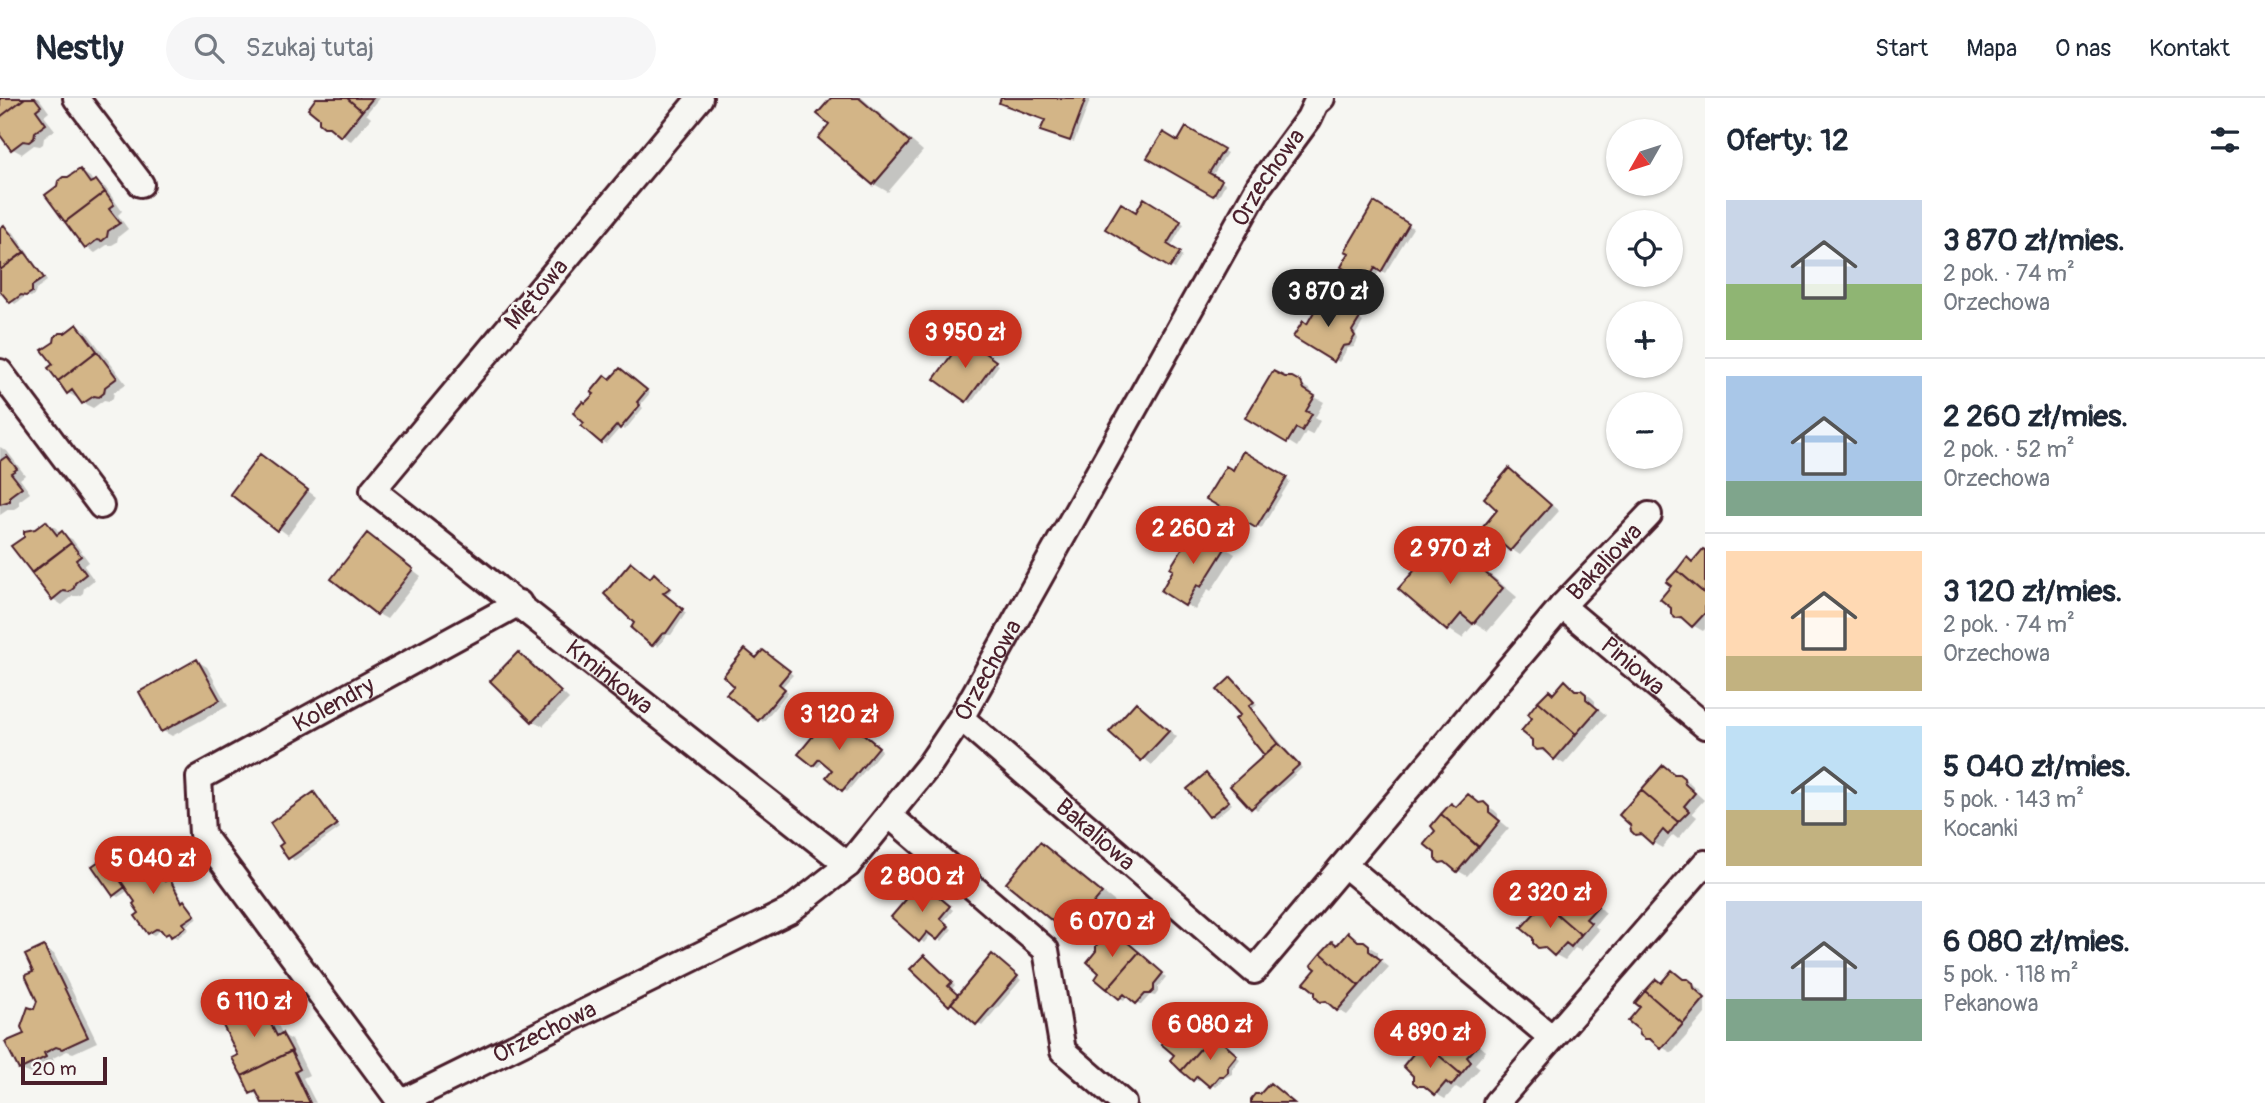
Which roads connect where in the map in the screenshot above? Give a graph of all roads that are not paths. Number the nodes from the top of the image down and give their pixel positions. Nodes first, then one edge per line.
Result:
1 (76, 98) edge
2 (700, 98) edge
3 (1313, 100) edge
4 (141, 184) dead end
5 (0, 372) edge
6 (373, 489) joint
7 (101, 506) dead end
8 (1648, 515) dead end
9 (519, 603) junction
10 (1562, 606) junction
11 (961, 718) junction
12 (1705, 726) edge
13 (889, 815) junction
14 (1705, 863) edge
15 (848, 865) junction
16 (1345, 866) junction
17 (1552, 1038) junction
18 (401, 1103) edge
19 (1123, 1103) edge
20 (1496, 1103) edge

1 - 4 street
2 - 6 street, Miętowa
3 - 11 street, Orzechowa
5 - 7 street
6 - 9 street, Kminkowa
8 - 10 street, Bakaliowa
9 - 15 street, Kminkowa
9 - 18 street, Kolendry
10 - 12 street, Piniowa
10 - 16 street, Bakaliowa
11 - 13 street, Orzechowa
11 - 16 street, Bakaliowa
13 - 15 street, Orzechowa
13 - 19 street
14 - 17 street
15 - 18 street, Orzechowa
16 - 17 street
17 - 20 street

